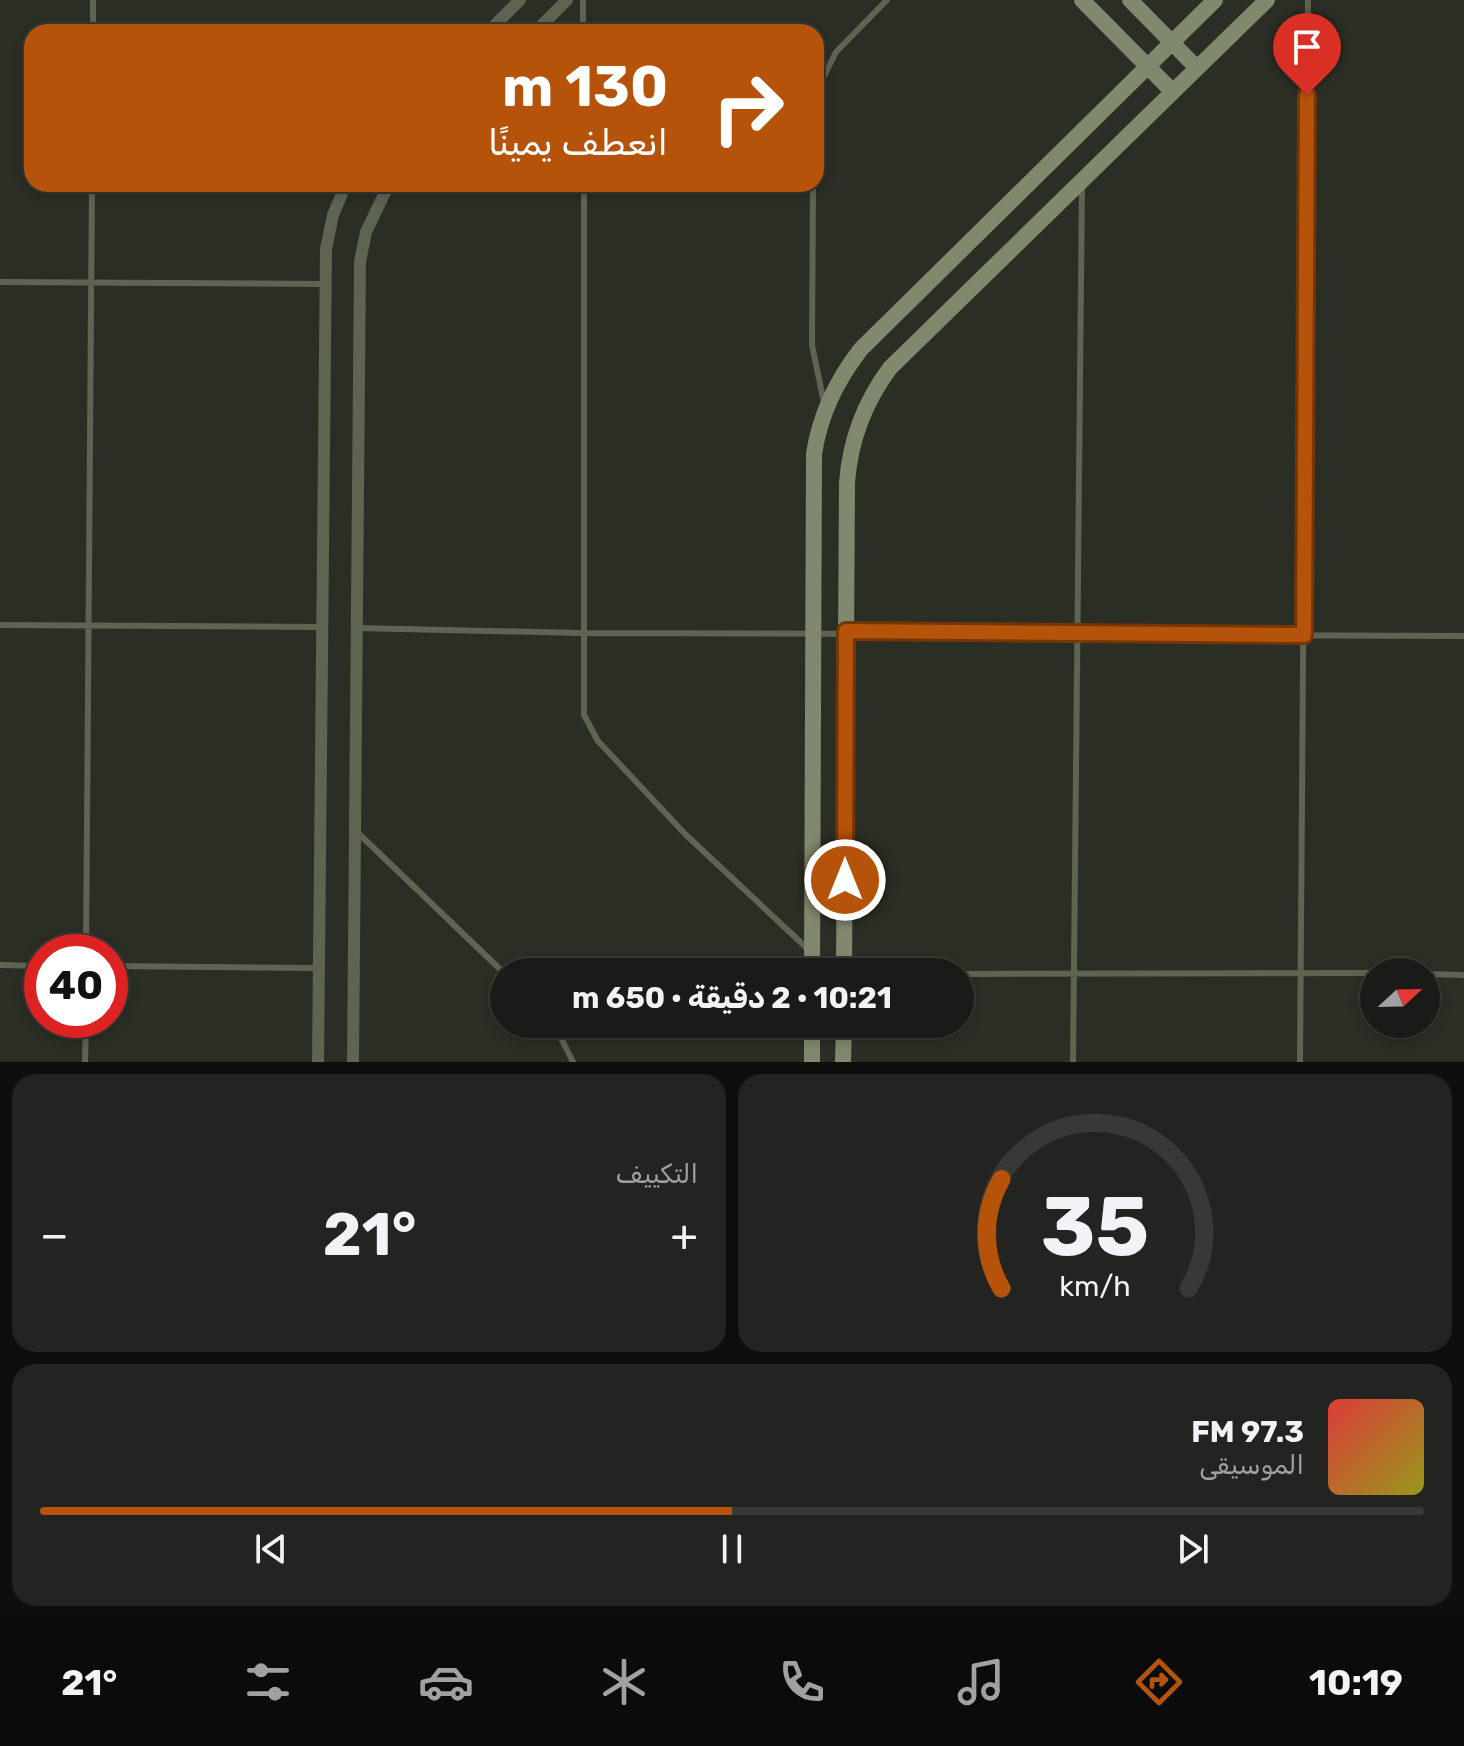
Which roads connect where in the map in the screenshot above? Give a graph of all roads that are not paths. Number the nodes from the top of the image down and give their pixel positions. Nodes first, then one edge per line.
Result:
1 (93, 0) edge
2 (520, 0) edge
3 (567, 0) edge
4 (583, 0) edge
5 (887, 0) edge
6 (1082, 0) edge
7 (1130, 0) edge
8 (1215, 0) edge
9 (1267, 0) edge
10 (1308, 0) edge
11 (93, 24) edge
12 (496, 24) edge
13 (543, 24) edge
14 (583, 24) edge
15 (1172, 43) junction
16 (1147, 67) junction
17 (1197, 68) junction
18 (824, 76) edge
19 (1173, 92) junction
20 (1082, 181) junction
21 (92, 192) edge
22 (343, 192) edge
23 (385, 192) edge
24 (584, 192) edge
25 (813, 192) edge
26 (0, 282) edge
27 (91, 282) junction
28 (325, 284) junction
29 (826, 407) junction
30 (0, 625) edge
31 (89, 626) junction
32 (322, 627) junction
33 (356, 628) junction
34 (812, 631) junction
35 (846, 631) junction
36 (582, 633) junction
37 (1077, 633) junction
38 (1304, 635) junction
39 (1464, 636) edge
40 (355, 829) junction
41 (86, 934) edge
42 (813, 953) junction
43 (813, 958) edge
44 (844, 958) edge
45 (490, 959) edge
46 (0, 965) edge
47 (24, 966) edge
48 (128, 966) edge
49 (319, 968) junction
50 (1301, 972) junction
51 (1360, 973) edge
52 (974, 974) edge
53 (1440, 974) edge
54 (1074, 975) junction
55 (1464, 975) edge
56 (86, 1038) edge
57 (561, 1038) edge
58 (812, 1038) edge
59 (844, 1038) edge
60 (85, 1062) edge
61 (318, 1062) edge
62 (353, 1062) edge
63 (573, 1062) edge
64 (812, 1062) edge
65 (843, 1062) edge
66 (1073, 1062) edge
67 (1300, 1062) edge

1 - 11 lane
2 - 12 street
3 - 13 street
4 - 14 lane
5 - 18 lane
6 - 16 street
7 - 15 street
8 - 15 street
9 - 17 street
10 - 38 lane
15 - 16 street
15 - 17 street
16 - 19 street
16 - 29 street
17 - 19 street
19 - 20 street
20 - 35 street
20 - 37 lane
21 - 27 lane
22 - 28 street
23 - 33 street
24 - 36 lane
25 - 29 lane
26 - 27 lane
27 - 28 lane
27 - 31 lane
28 - 32 street
29 - 34 street
30 - 31 lane
31 - 32 lane
31 - 41 lane
32 - 49 street
33 - 36 lane
33 - 40 street
34 - 35 lane
34 - 36 lane
34 - 42 street
35 - 37 lane
35 - 44 street
36 - 42 lane
37 - 38 lane
37 - 54 lane
38 - 39 lane
38 - 50 lane
40 - 45 lane
40 - 62 street
42 - 43 street
46 - 47 lane
48 - 49 lane
49 - 61 street
50 - 51 lane
50 - 54 lane
50 - 67 lane
52 - 54 lane
53 - 55 lane
54 - 66 lane
56 - 60 lane
57 - 63 lane
58 - 64 street
59 - 65 street

